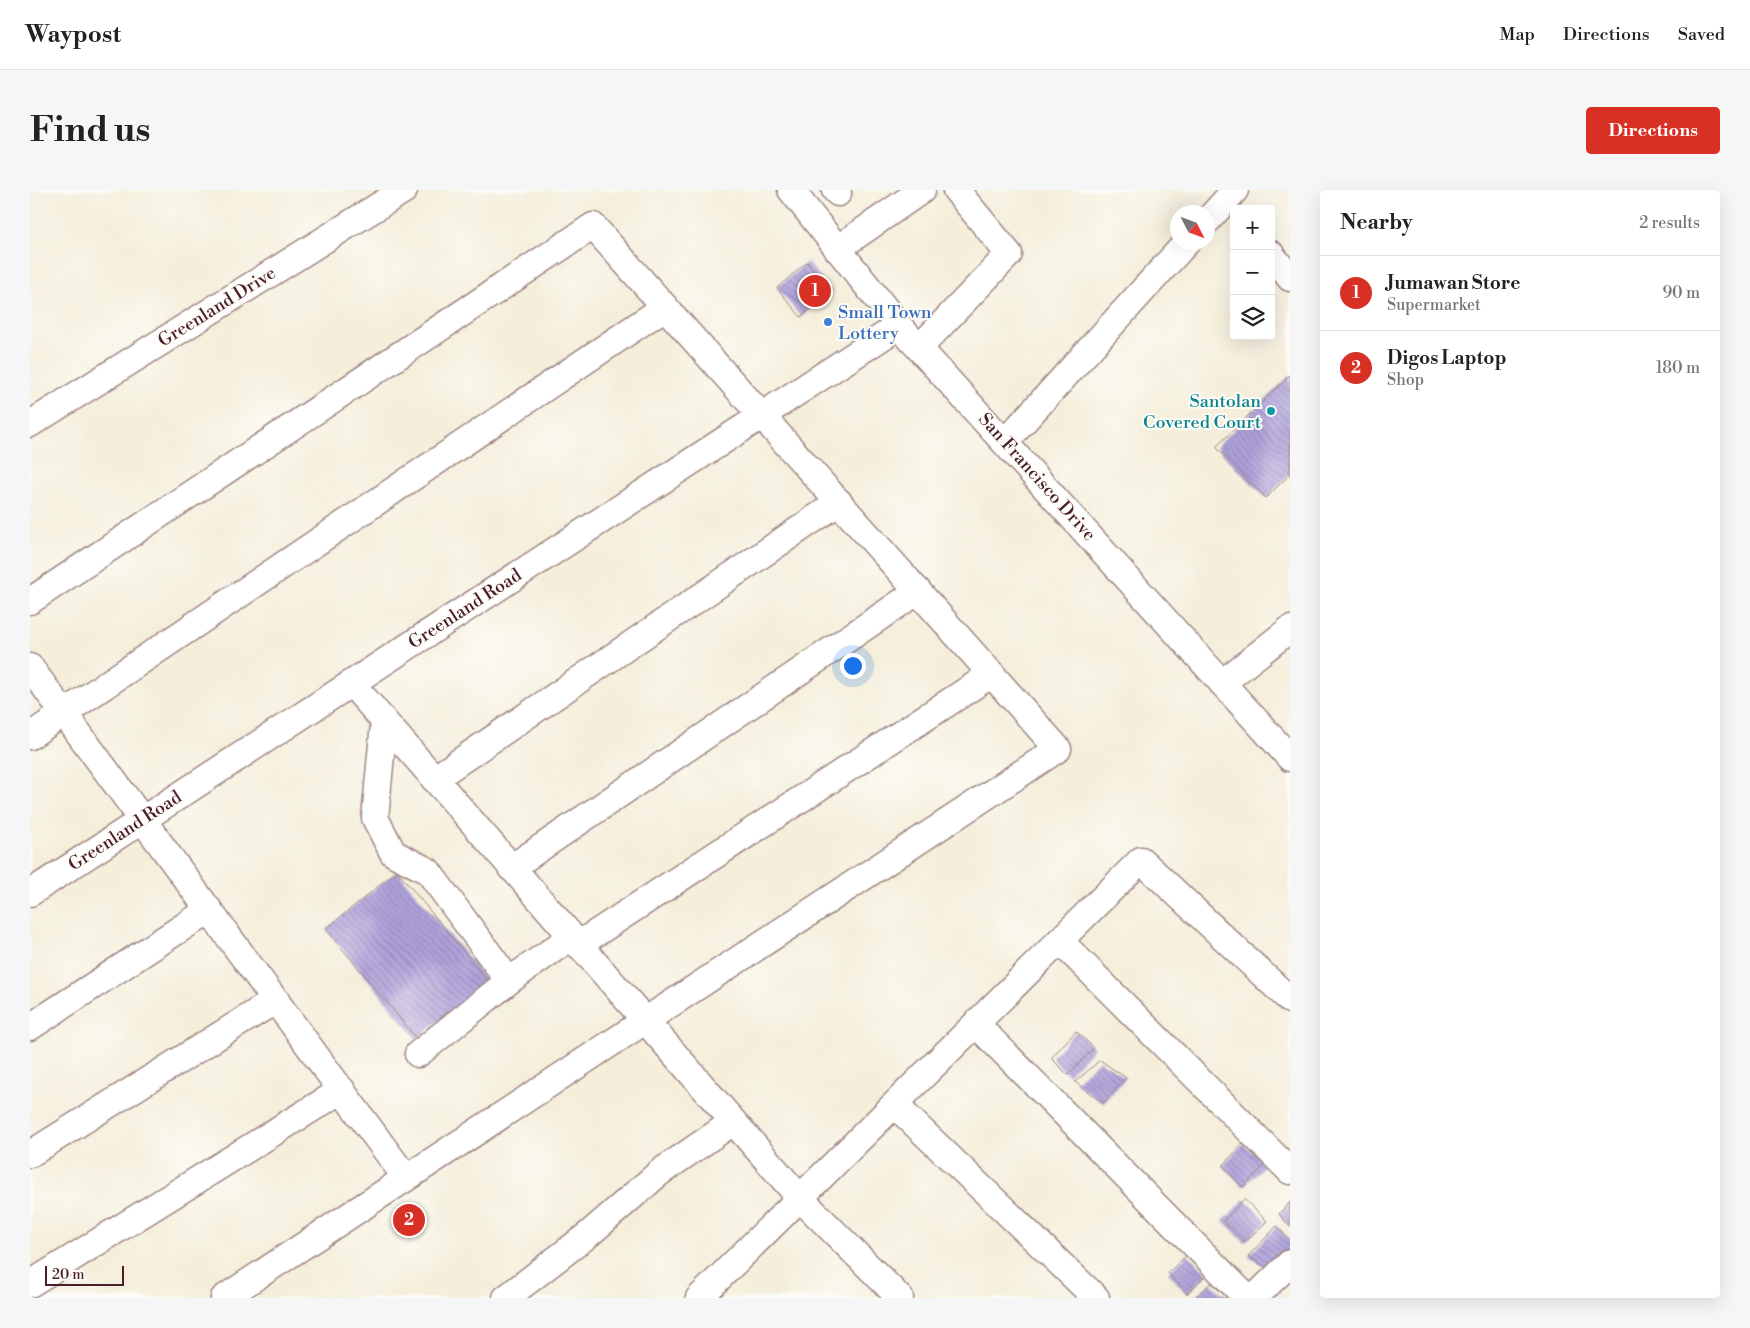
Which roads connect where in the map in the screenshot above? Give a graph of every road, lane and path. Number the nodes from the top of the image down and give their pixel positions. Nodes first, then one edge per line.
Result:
1 (404, 190) edge
2 (791, 190) edge
3 (922, 190) edge
4 (956, 190) edge
5 (1230, 197) edge
6 (1215, 213) edge
7 (837, 249) junction
8 (1180, 250) edge
9 (1275, 259) edge
10 (1290, 278) edge
11 (665, 307) junction
12 (899, 326) junction
13 (919, 348) junction
14 (761, 416) junction
15 (30, 424) edge
16 (1004, 442) junction
17 (839, 502) junction
18 (918, 591) junction
19 (30, 601) edge
20 (1290, 629) edge
21 (30, 667) edge
22 (992, 674) junction
23 (351, 683) junction
24 (1222, 683) junction
25 (65, 713) junction
26 (384, 723) junction
27 (30, 736) edge
28 (1290, 758) edge
29 (434, 779) junction
30 (143, 819) junction
31 (511, 868) junction
32 (30, 892) edge
33 (209, 910) junction
34 (575, 941) junction
35 (1060, 941) junction
36 (509, 981) junction
37 (276, 1000) junction
38 (1290, 1000) edge
39 (645, 1021) junction
40 (976, 1024) junction
41 (30, 1027) edge
42 (418, 1054) dead end
43 (342, 1090) junction
44 (895, 1105) junction
45 (733, 1122) junction
46 (30, 1154) edge
47 (1290, 1171) edge
48 (406, 1178) junction
49 (800, 1198) junction
50 (1290, 1263) edge
51 (30, 1284) edge
52 (224, 1298) edge
53 (506, 1298) edge
54 (699, 1298) edge
55 (900, 1298) edge
56 (1096, 1298) edge
57 (1247, 1298) edge
58 (1254, 1298) edge

1 - 15 street, Greenland Drive
2 - 7 street, San Francisco Drive
3 - 7 street
4 - 13 street
5 - 6 street
7 - 12 street, San Francisco Drive
8 - 16 street
9 - 10 street
11 - 14 street
11 - 19 street
11 - 25 street
12 - 13 street, San Francisco Drive
12 - 14 street, Greenland Road
13 - 16 street, San Francisco Drive
14 - 17 street
14 - 23 street, Greenland Road
16 - 24 street, San Francisco Drive
17 - 18 street
17 - 29 street
18 - 22 street
18 - 31 street
20 - 24 street
21 - 25 street
22 - 34 street
22 - 39 street
23 - 26 street
23 - 30 street, Greenland Road
24 - 28 street, San Francisco Drive
25 - 27 street
25 - 30 street
26 - 29 street
26 - 36 street
29 - 31 street
30 - 32 street, Greenland Road
30 - 33 street
31 - 34 street
33 - 37 street
33 - 41 street
34 - 36 street
34 - 39 street
35 - 38 street
35 - 40 street
35 - 47 street
36 - 42 street
37 - 43 street
37 - 46 street
39 - 45 street
39 - 48 street
40 - 44 street
40 - 57 street
43 - 48 street
43 - 51 street
44 - 49 street
44 - 56 street
45 - 49 street
45 - 53 street
48 - 52 street
49 - 54 street
49 - 55 street
50 - 58 street

